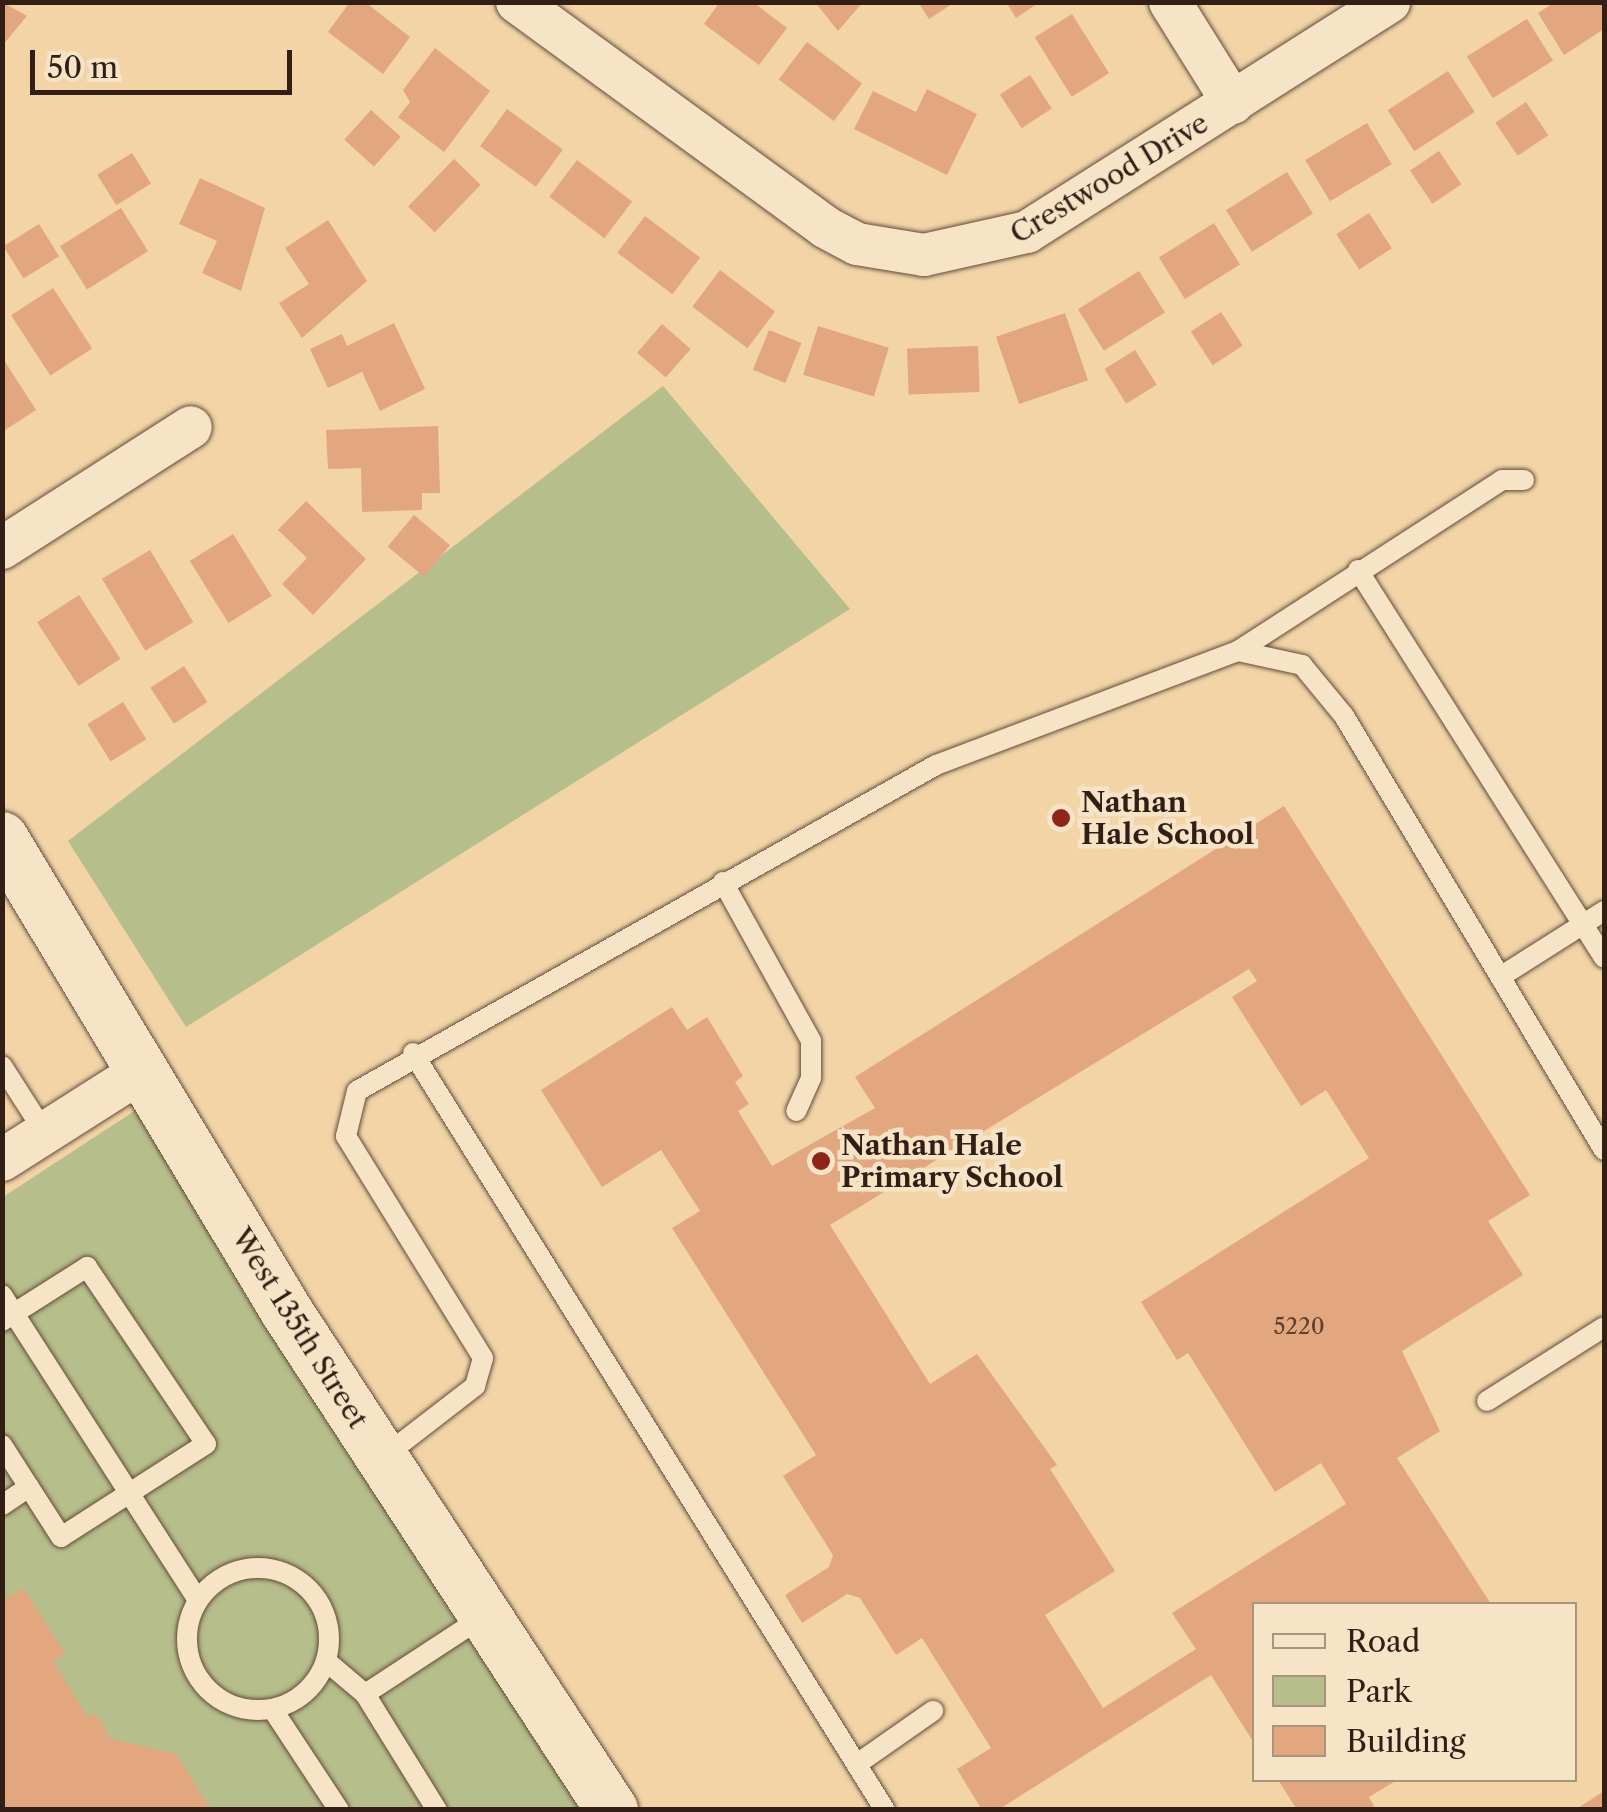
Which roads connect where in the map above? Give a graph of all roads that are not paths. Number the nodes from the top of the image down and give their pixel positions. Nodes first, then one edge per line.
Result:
1 (517, 2) edge
2 (1170, 2) edge
3 (1389, 2) edge
4 (1233, 103) junction
5 (191, 427) dead end
6 (1524, 480) dead end
7 (2, 548) edge
8 (1358, 570) junction
9 (1238, 651) junction
10 (2, 838) edge
11 (723, 882) junction
12 (1604, 911) edge
13 (1583, 924) junction
14 (1604, 958) edge
15 (1500, 977) junction
16 (413, 1053) junction
17 (2, 1066) edge
18 (142, 1071) junction
19 (796, 1112) dead end
20 (1598, 1126) edge
21 (45, 1133) junction
22 (1604, 1150) edge
23 (2, 1160) edge
24 (6, 1310) edge
25 (1604, 1327) edge
26 (1487, 1401) dead end
27 (2, 1446) edge
28 (382, 1458) junction
29 (29, 1487) junction
30 (130, 1494) junction
31 (2, 1505) edge
32 (198, 1600) junction
33 (485, 1615) junction
34 (326, 1661) junction
35 (364, 1694) junction
36 (273, 1710) junction
37 (933, 1712) dead end
38 (857, 1764) junction
39 (339, 1810) edge
40 (437, 1810) edge
41 (612, 1810) edge
42 (885, 1810) edge

1 - 4 street, Crestwood Drive
2 - 4 street
3 - 4 street, Crestwood Drive
5 - 7 street
6 - 8 lane
8 - 9 lane
8 - 13 lane
9 - 11 lane
9 - 15 lane
10 - 18 street, West 135th Street
11 - 16 lane
11 - 19 lane
12 - 13 lane
13 - 14 lane
13 - 15 lane
15 - 20 lane
16 - 28 lane
16 - 38 lane
17 - 21 lane
18 - 21 street
18 - 28 street, West 135th Street
20 - 22 lane
21 - 23 street
24 - 30 lane
24 - 30 lane
25 - 26 lane
27 - 29 lane
28 - 33 street, West 135th Street
29 - 30 lane
29 - 31 lane
30 - 32 lane
32 - 34 lane
32 - 36 lane
33 - 35 lane
33 - 41 street, West 135th Street
34 - 35 lane
34 - 36 lane
35 - 40 lane
36 - 39 lane
37 - 38 lane
38 - 42 lane

